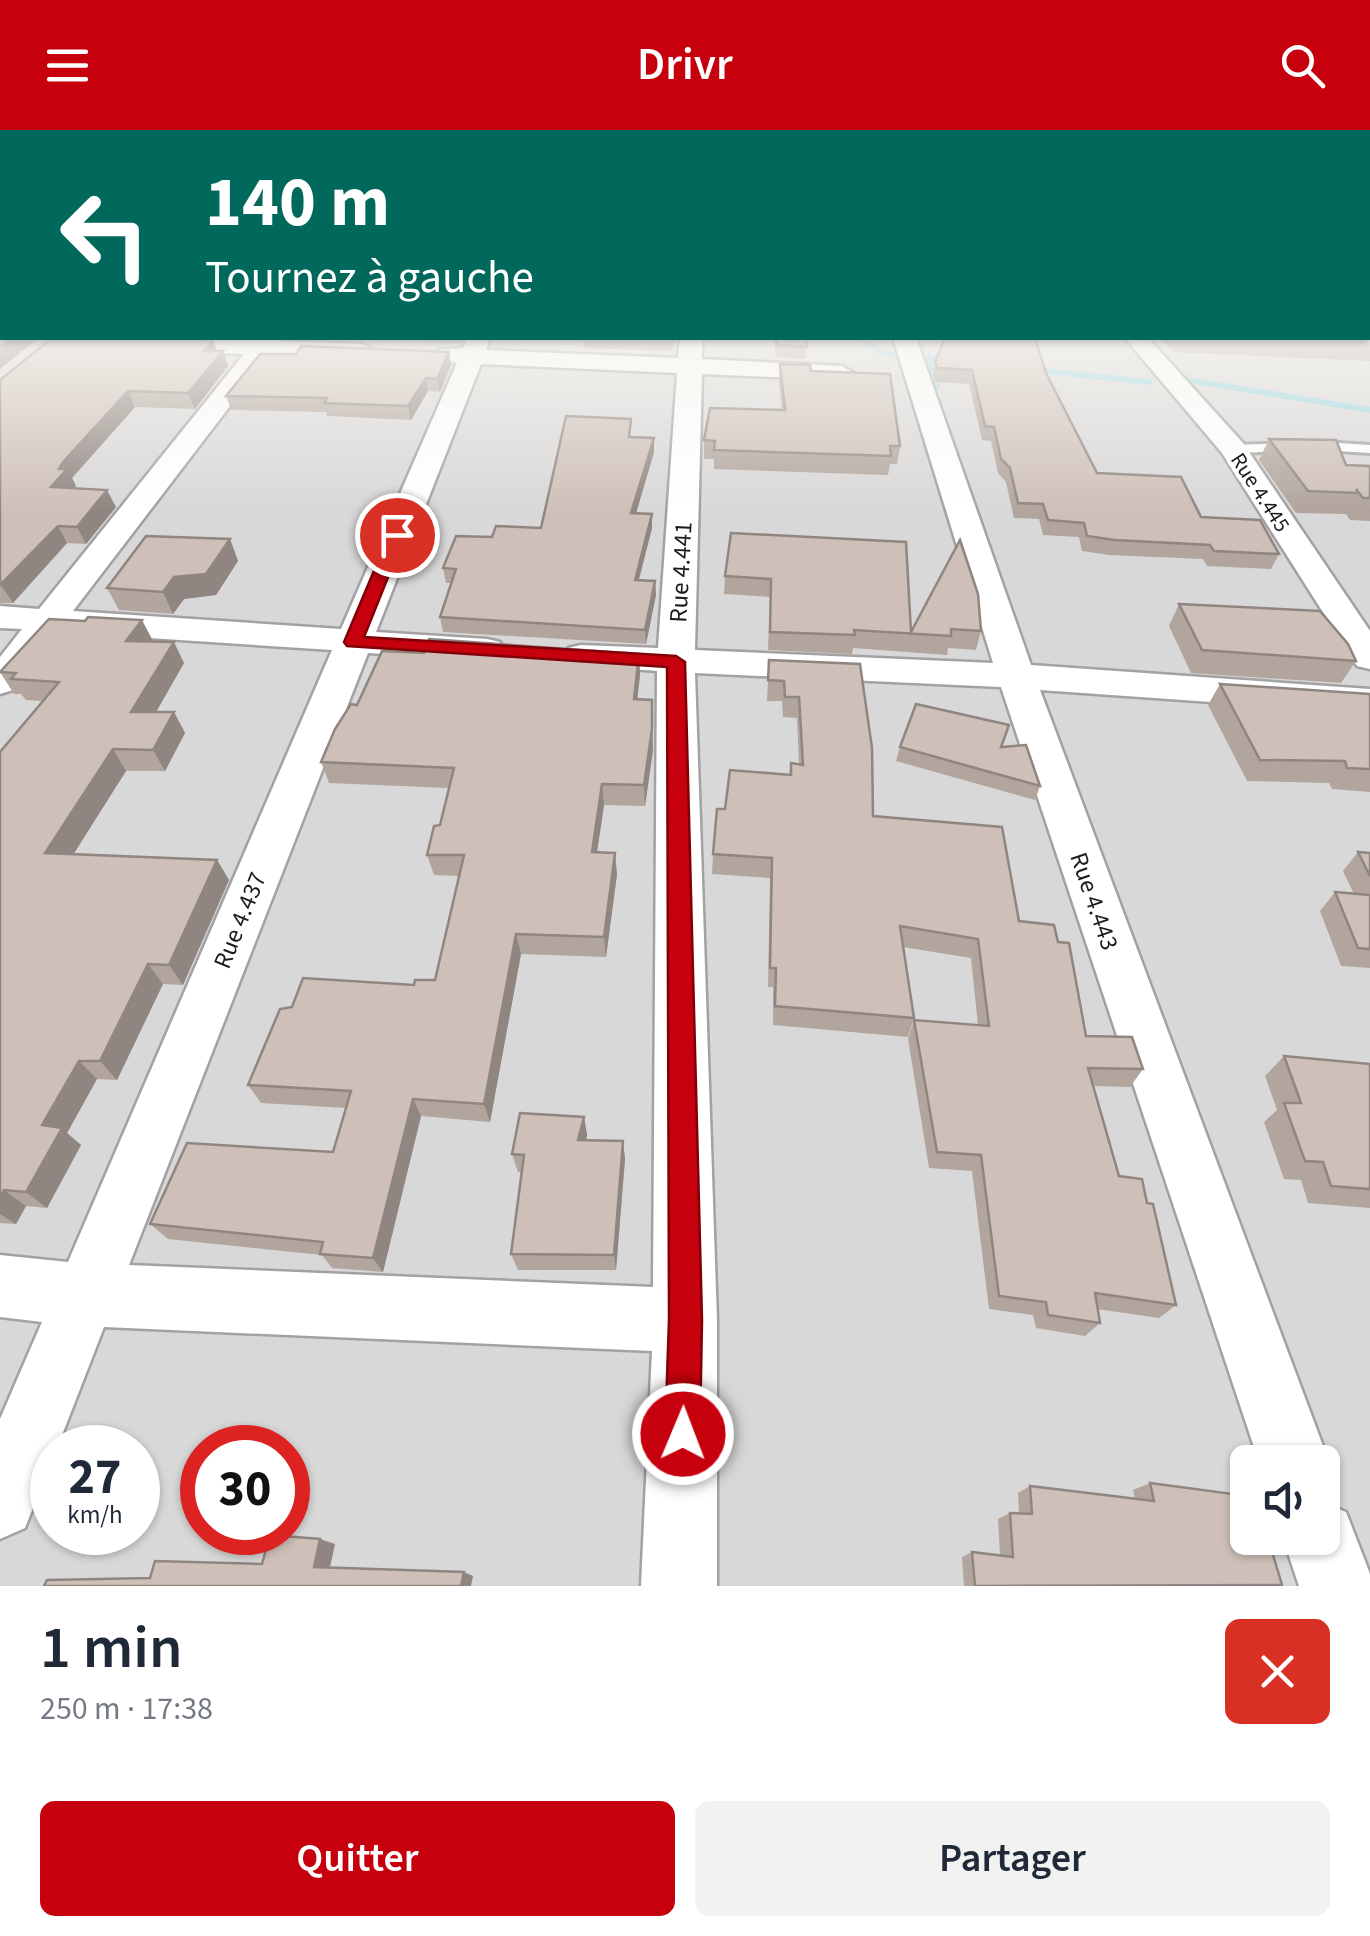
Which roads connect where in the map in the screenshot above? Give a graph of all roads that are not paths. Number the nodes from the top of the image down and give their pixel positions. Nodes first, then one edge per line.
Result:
1 (239, 376) edge
2 (462, 376) edge
3 (690, 376) edge
4 (910, 376) edge
5 (1169, 376) edge
6 (1233, 449) junction
7 (1370, 449) edge
8 (0, 617) edge
9 (48, 620) junction
10 (353, 642) junction
11 (1370, 658) edge
12 (676, 662) junction
13 (1016, 676) junction
14 (0, 682) edge
15 (1370, 700) edge
16 (0, 1286) edge
17 (84, 1295) junction
18 (686, 1320) junction
19 (1288, 1445) edge
20 (0, 1503) edge
21 (1326, 1555) edge
22 (679, 1586) edge
23 (1337, 1586) edge

1 - 9 street
2 - 10 street, Rue 4.437
3 - 12 street, Rue 4.441
4 - 13 street, Rue 4.443
5 - 6 street, Rue 4.445
6 - 7 lane
6 - 11 street, Rue 4.445
8 - 9 street
9 - 10 street
9 - 14 street
10 - 12 street
10 - 17 street, Rue 4.437
12 - 13 street
12 - 18 street, Rue 4.441
13 - 15 street
13 - 19 street, Rue 4.443
16 - 17 street
17 - 18 street
17 - 20 street, Rue 4.437
18 - 22 street, Rue 4.441
21 - 23 street

